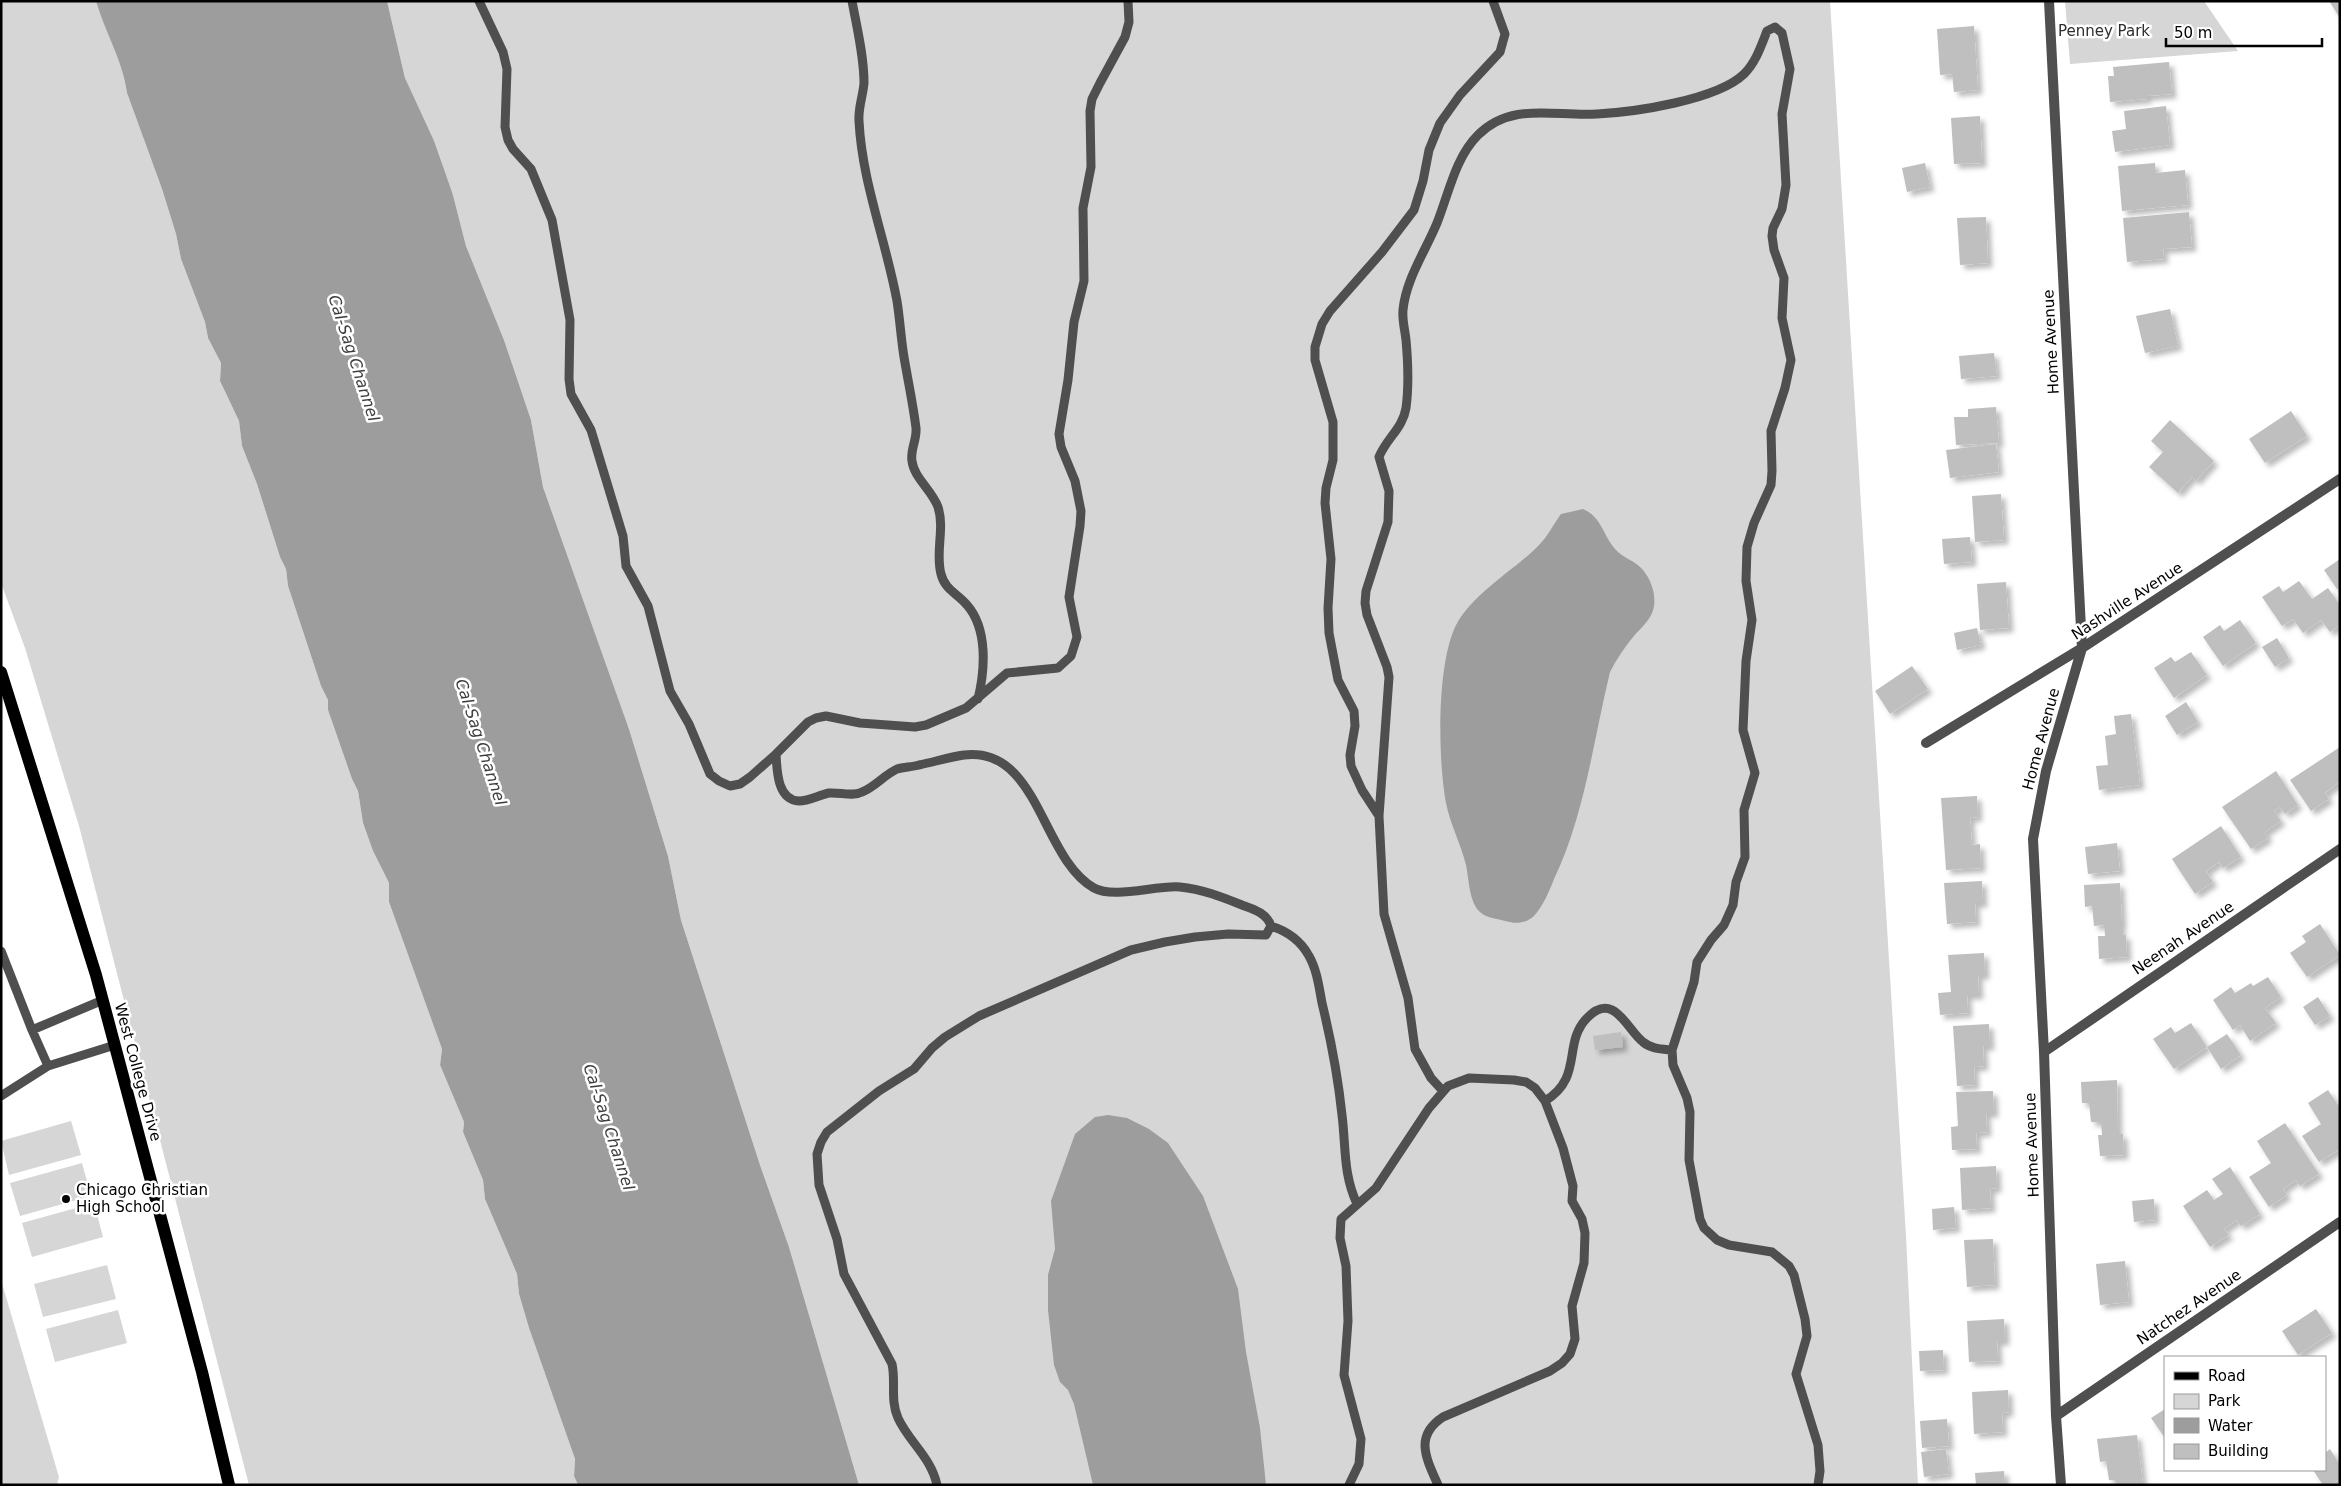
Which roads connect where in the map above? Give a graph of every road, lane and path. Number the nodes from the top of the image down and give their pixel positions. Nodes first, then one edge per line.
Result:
1 (479, 1) edge
2 (852, 1) edge
3 (1128, 1) edge
4 (1493, 1) edge
5 (2049, 1) edge
6 (2340, 479) edge
7 (2082, 648) junction
8 (1, 672) edge
9 (978, 699) junction
10 (1926, 743) dead end
11 (776, 754) junction
12 (1379, 816) junction
13 (2340, 849) edge
14 (1271, 926) junction
15 (1, 951) edge
16 (102, 1000) junction
17 (32, 1030) junction
18 (114, 1044) junction
19 (1672, 1050) junction
20 (2044, 1052) junction
21 (48, 1066) junction
22 (1442, 1091) junction
23 (1, 1096) edge
24 (1545, 1101) junction
25 (1357, 1204) junction
26 (2340, 1222) edge
27 (2056, 1416) junction
28 (229, 1485) edge
29 (937, 1485) edge
30 (1349, 1485) edge
31 (1438, 1485) edge
32 (1818, 1485) edge
33 (2061, 1485) edge

1 - 11 lane
2 - 9 lane
3 - 9 lane
4 - 12 lane
5 - 7 street, Home Avenue
6 - 7 street, Nashville Avenue
7 - 10 street, Nashville Avenue
7 - 20 street, Home Avenue
8 - 16 main road, West College Drive
9 - 11 lane
11 - 14 lane
12 - 19 lane
12 - 22 lane
13 - 20 street, Neenah Avenue
14 - 25 lane
14 - 29 lane
15 - 17 lane
16 - 17 lane
16 - 18 main road, West College Drive
17 - 21 lane
18 - 21 lane
18 - 28 main road, West College Drive
19 - 24 lane
19 - 32 lane
20 - 27 street, Home Avenue
21 - 23 lane
22 - 24 lane
22 - 25 lane
24 - 31 lane
25 - 30 lane
26 - 27 street, Natchez Avenue
27 - 33 street, Home Avenue

